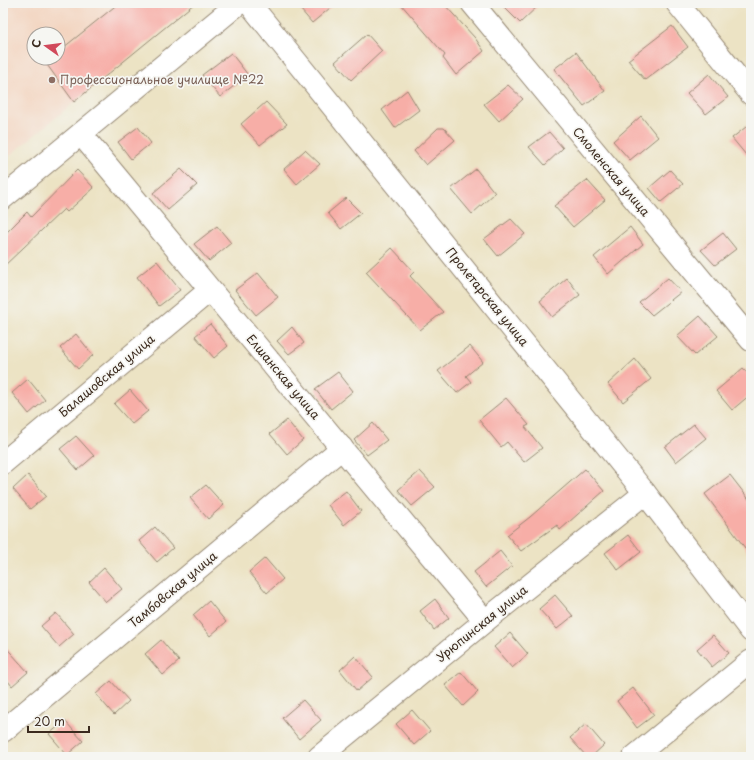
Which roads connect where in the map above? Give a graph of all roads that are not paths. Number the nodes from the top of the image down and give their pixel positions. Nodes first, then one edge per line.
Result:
1 (239, 3) edge
2 (249, 3) edge
3 (472, 3) edge
4 (677, 3) edge
5 (751, 94) edge
6 (81, 134) junction
7 (3, 198) edge
8 (210, 290) junction
9 (751, 340) edge
10 (342, 448) junction
11 (3, 463) edge
12 (645, 493) junction
13 (722, 594) junction
14 (751, 604) edge
15 (485, 621) junction
16 (751, 631) edge
17 (751, 661) edge
18 (3, 731) edge
19 (319, 757) edge
20 (634, 757) edge

1 - 6 street
2 - 12 street, Пролетарская улица
3 - 9 street, Смоленская улица
4 - 5 street
6 - 7 street
6 - 8 street, Елшанская улица
8 - 10 street, Елшанская улица
8 - 11 street, Балашовская улица
10 - 15 street, Елшанская улица
10 - 18 street, Тамбовская улица
12 - 13 street, Пролетарская улица
12 - 15 street, Урюпинская улица
13 - 14 street
13 - 16 street, Пролетарская улица
15 - 19 street, Урюпинская улица
17 - 20 street

